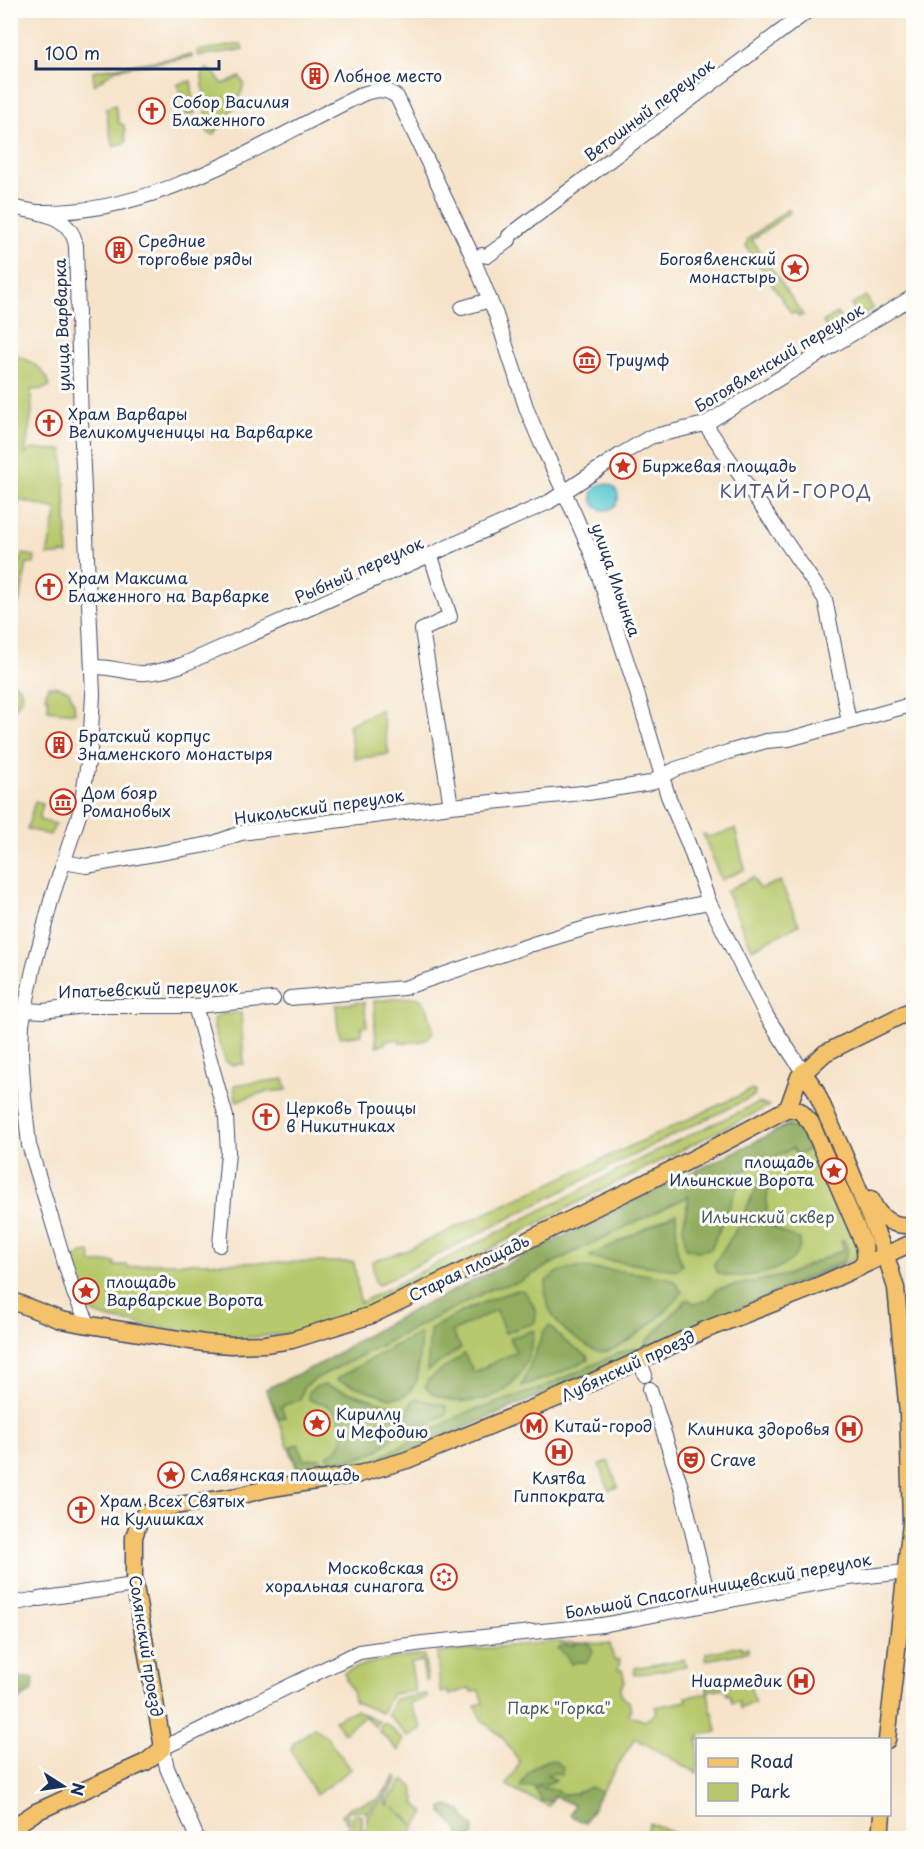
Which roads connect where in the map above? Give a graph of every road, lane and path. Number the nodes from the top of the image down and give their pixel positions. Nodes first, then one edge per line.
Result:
1 (809, 10) edge
2 (10, 207) edge
3 (40, 212) junction
4 (478, 258) junction
5 (914, 296) edge
6 (490, 300) junction
7 (462, 308) dead end
8 (705, 424) junction
9 (565, 493) junction
10 (430, 556) junction
11 (92, 667) junction
12 (914, 704) edge
13 (849, 722) junction
14 (662, 776) junction
15 (451, 806) junction
16 (64, 862) junction
17 (709, 902) junction
18 (290, 998) dead end
19 (273, 999) dead end
20 (195, 1006) junction
21 (914, 1009) edge
22 (24, 1010) junction
23 (803, 1072) junction
24 (788, 1108) junction
25 (843, 1152) junction
26 (914, 1226) edge
27 (914, 1242) edge
28 (220, 1245) dead end
29 (886, 1256) junction
30 (859, 1268) junction
31 (10, 1300) edge
32 (89, 1325) junction
33 (650, 1389) dead end
34 (912, 1523) edge
35 (134, 1544) joint
36 (906, 1572) junction
37 (134, 1585) junction
38 (10, 1604) edge
39 (710, 1604) junction
40 (887, 1738) edge
41 (163, 1748) junction
42 (882, 1816) edge
43 (10, 1829) edge
44 (197, 1839) edge
45 (880, 1839) edge

1 - 4 street, Ветошный переулок
2 - 3 street
3 - 4 street, улица Ильинка
3 - 11 street, улица Варварка
4 - 6 street, улица Ильинка
5 - 8 street, Богоявленский переулок
6 - 7 street
6 - 9 street, улица Ильинка
8 - 9 street, Богоявленский переулок
8 - 13 street
9 - 10 street, Рыбный переулок
9 - 14 street, улица Ильинка
10 - 11 street, Рыбный переулок
10 - 15 street
11 - 16 street, улица Варварка
12 - 13 street, Никольский переулок
13 - 14 street, Никольский переулок
14 - 15 street, Никольский переулок
14 - 17 street, улица Ильинка
15 - 16 street, Никольский переулок
16 - 22 street, улица Варварка
17 - 18 street
17 - 23 street, улица Ильинка
19 - 20 street, Ипатьевский переулок
20 - 22 street, Ипатьевский переулок
20 - 28 street
21 - 23 main road
22 - 32 street, улица Варварка
23 - 24 main road
23 - 25 main road
24 - 30 main road
24 - 32 main road, Старая площадь
25 - 26 main road
25 - 29 main road
27 - 29 main road, Лубянский проезд
29 - 30 main road, Лубянский проезд
29 - 34 main road
30 - 35 main road, Лубянский проезд
31 - 32 main road, Старая площадь
33 - 39 street
34 - 36 main road
35 - 37 main road, Солянский проезд
36 - 39 street, Большой Спасоглинищевский переулок
36 - 40 main road
37 - 38 street
37 - 41 main road, Солянский проезд
39 - 41 street, Большой Спасоглинищевский переулок
41 - 43 main road
41 - 44 street
42 - 45 main road

